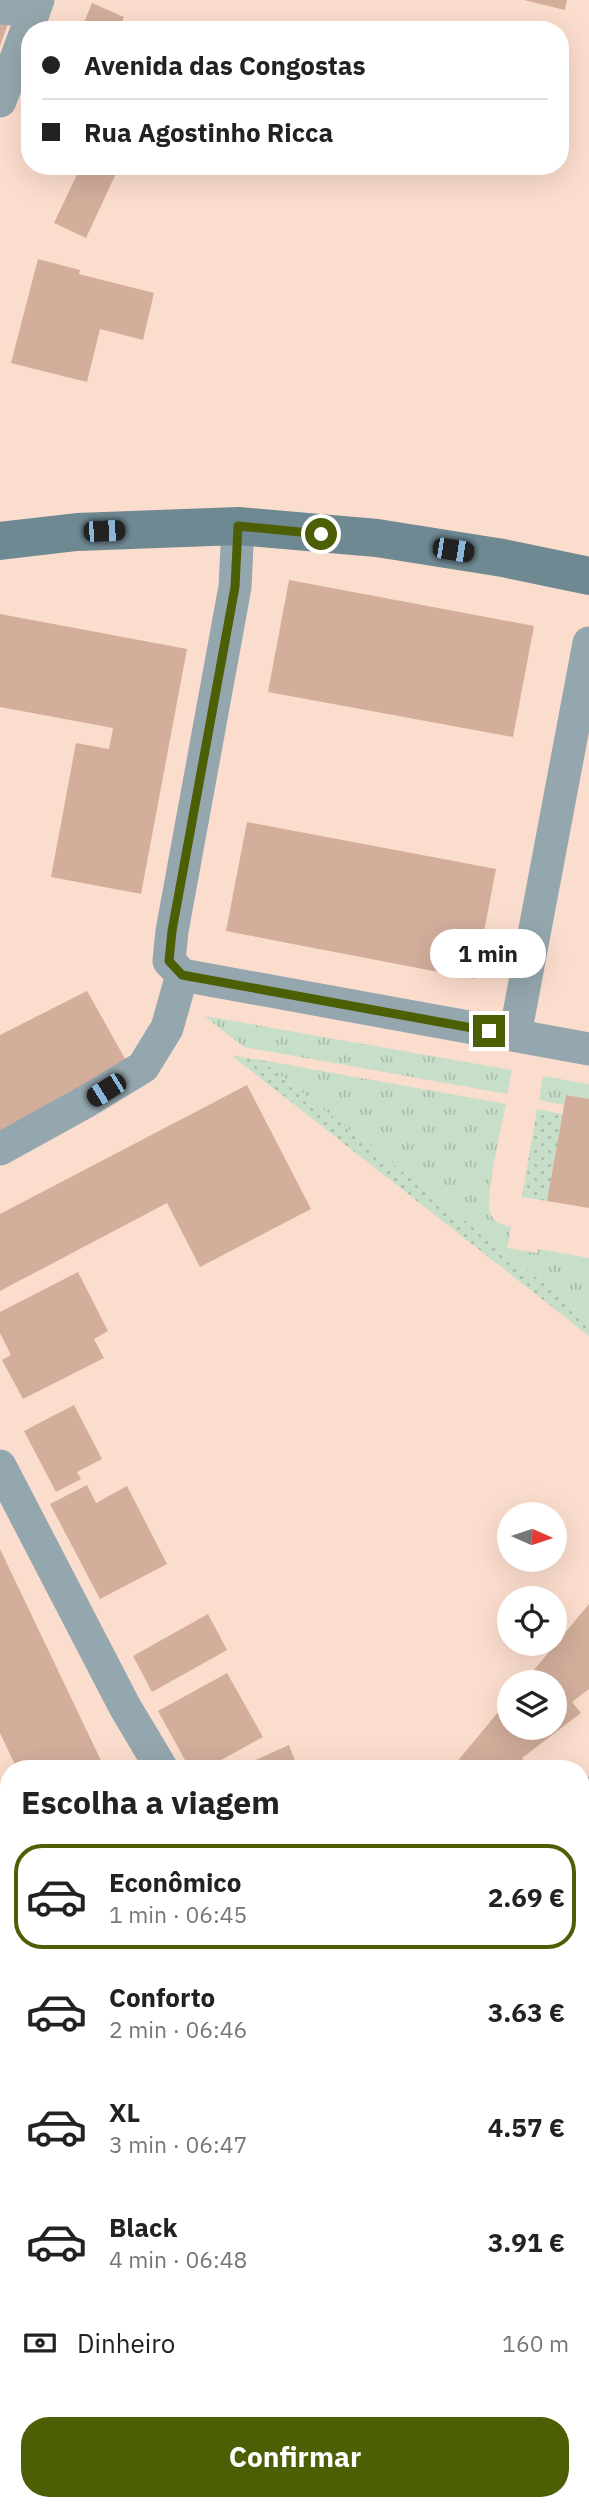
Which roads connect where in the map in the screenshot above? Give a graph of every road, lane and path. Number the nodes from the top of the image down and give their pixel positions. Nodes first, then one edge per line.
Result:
1 (36, 6) edge
2 (0, 8) edge
3 (21, 46) edge
4 (0, 102) edge
5 (238, 526) junction
6 (0, 541) edge
7 (589, 576) edge
8 (589, 643) edge
9 (182, 975) junction
10 (515, 1035) junction
11 (589, 1049) edge
12 (0, 1149) edge
13 (0, 1466) edge
14 (157, 1760) edge

1 - 2 street
3 - 4 street
5 - 6 main road
5 - 7 main road
5 - 9 street
8 - 10 street
9 - 10 street
9 - 12 street
10 - 11 street
13 - 14 street

